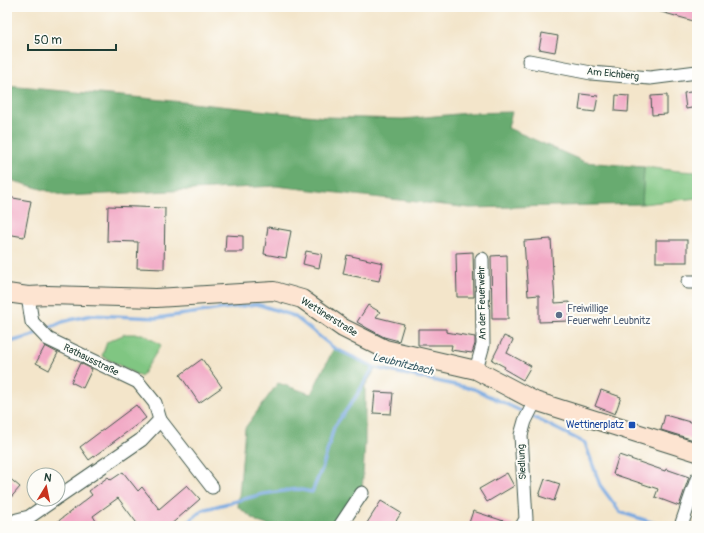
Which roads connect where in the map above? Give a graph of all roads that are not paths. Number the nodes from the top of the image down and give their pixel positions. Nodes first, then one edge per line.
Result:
1 (529, 60) dead end
2 (697, 72) edge
3 (482, 259) dead end
4 (7, 293) edge
5 (28, 296) junction
6 (476, 370) junction
7 (534, 404) junction
8 (160, 420) junction
9 (697, 452) edge
10 (697, 479) edge
11 (212, 487) dead end
12 (66, 492) edge
13 (362, 493) dead end
14 (43, 507) edge
15 (682, 523) edge
16 (10, 526) edge
17 (340, 526) edge
18 (522, 526) edge

1 - 2 street, Am Eichberg
3 - 6 street, An der Feuerwehr
4 - 5 street, Wettinerstraße
5 - 6 street, Wettinerstraße
5 - 8 street, Rathausstraße
6 - 7 street, Wettinerstraße
7 - 9 street, Wettinerstraße
7 - 18 street, Siedlung
8 - 11 street, Rathausstraße
8 - 12 street
10 - 15 street
13 - 17 street
14 - 16 street

